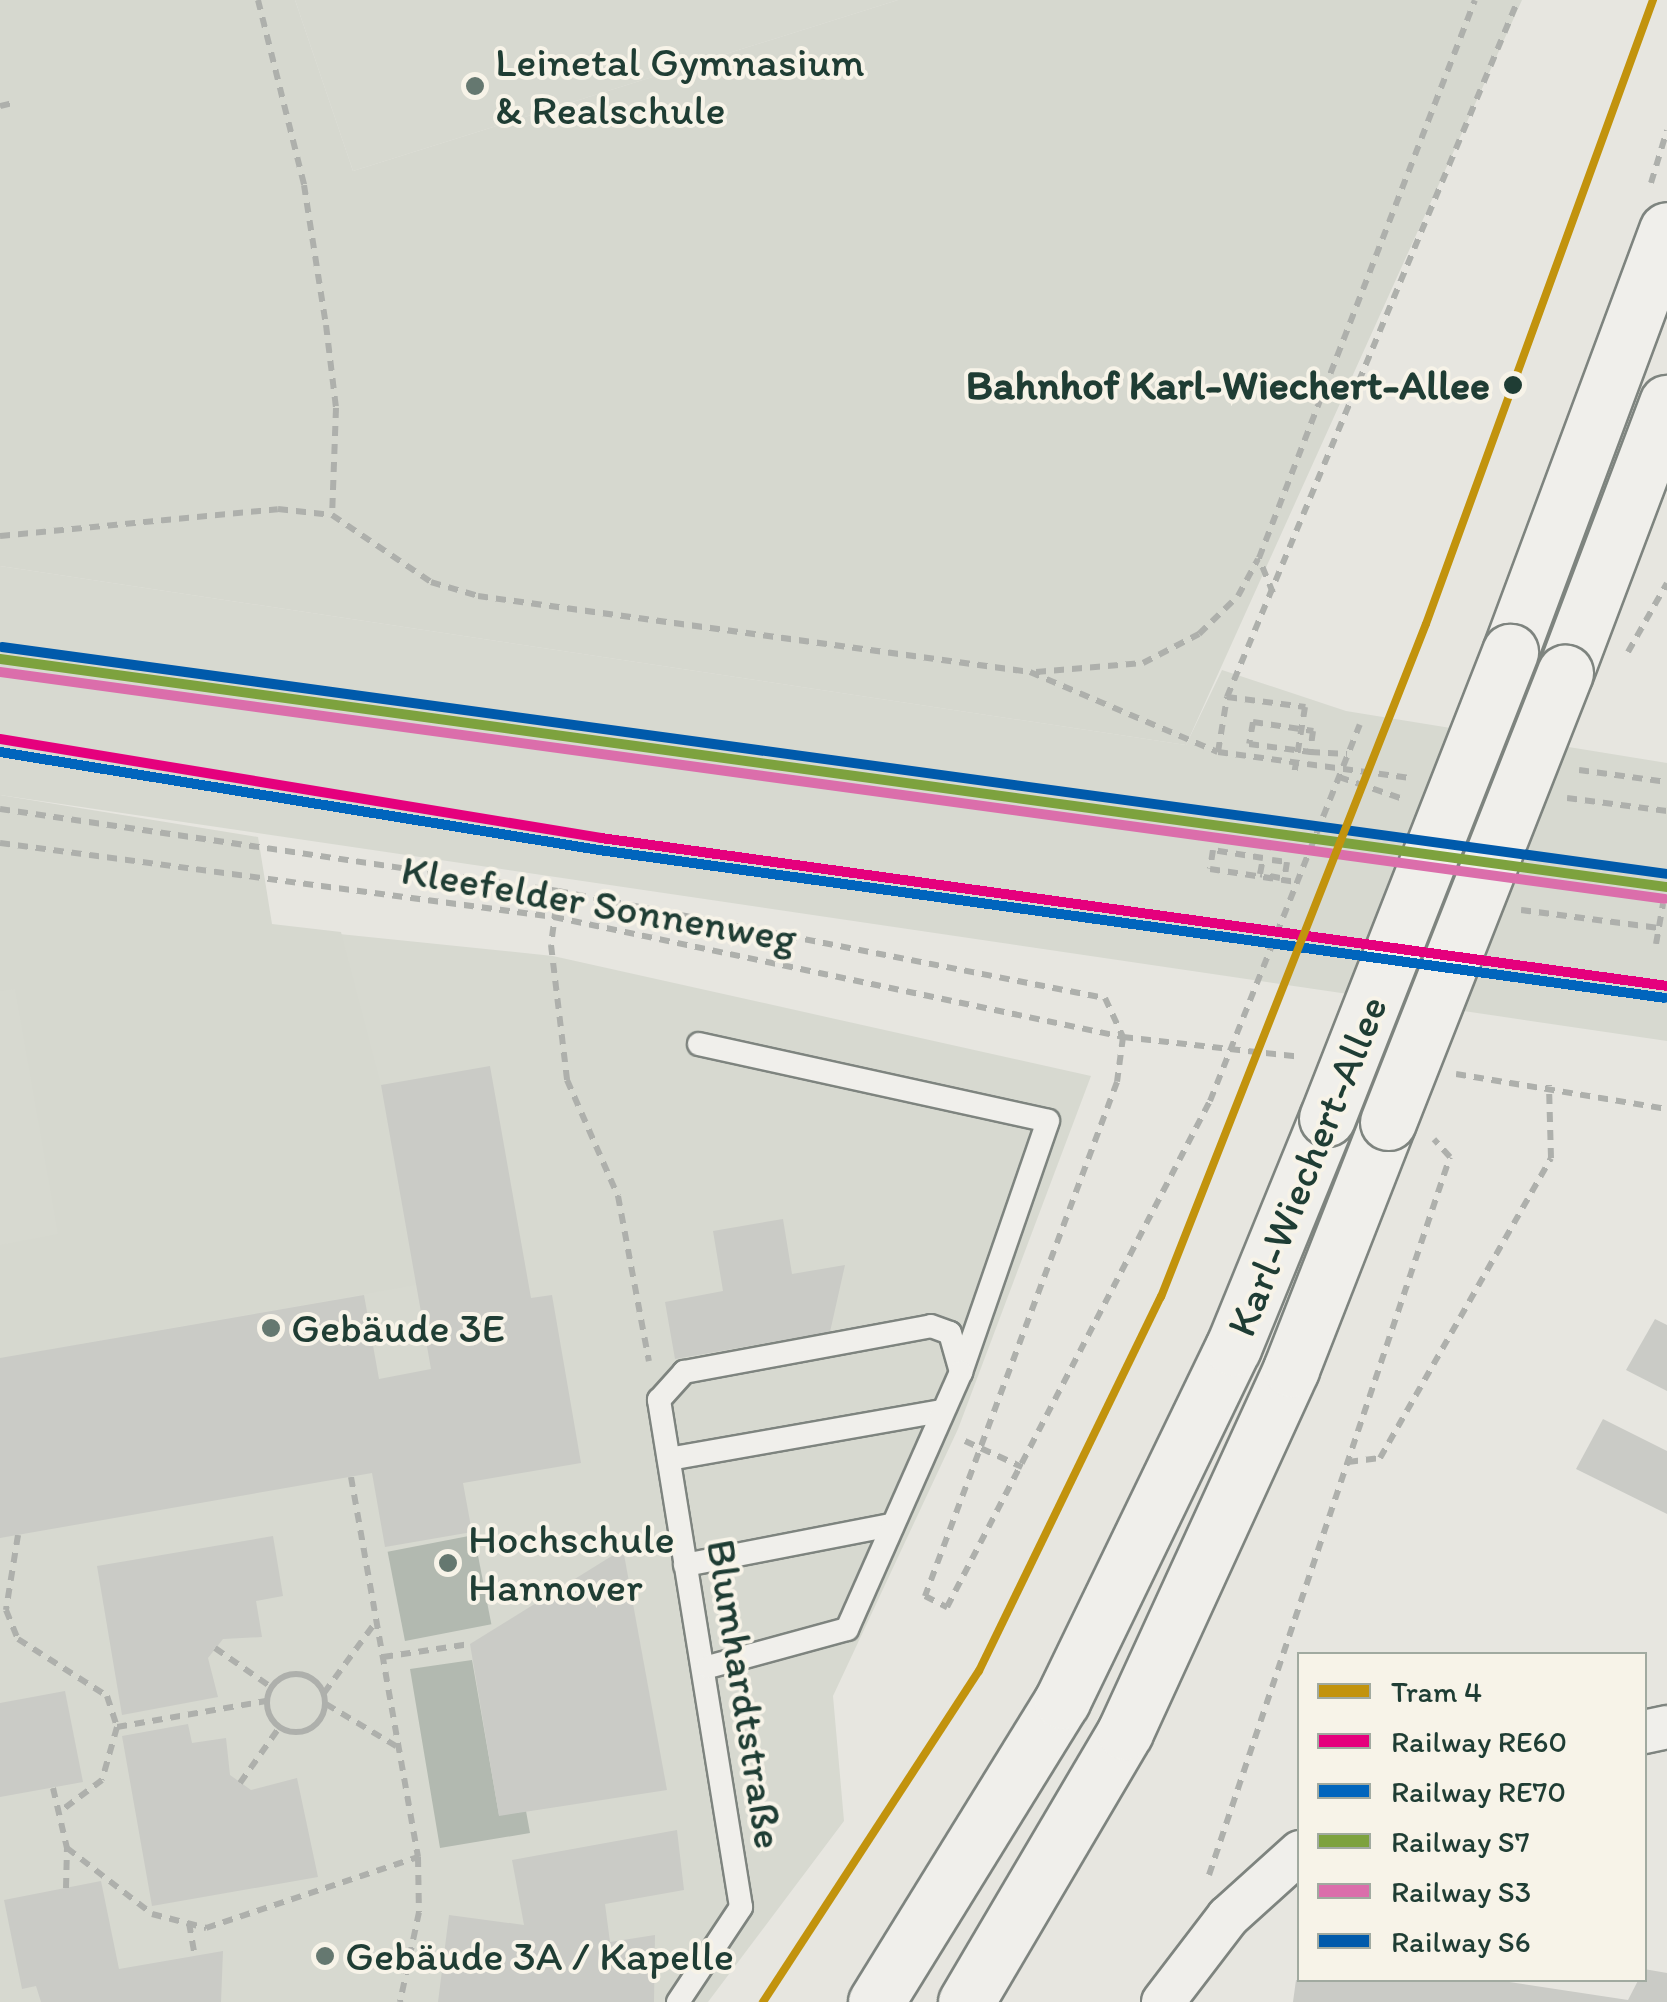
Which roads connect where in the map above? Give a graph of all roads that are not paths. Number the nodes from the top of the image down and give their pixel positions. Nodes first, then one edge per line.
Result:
1 (1667, 230) edge
2 (1667, 404) edge
3 (700, 1044) dead end
4 (961, 1372) junction
5 (942, 1411) junction
6 (669, 1459) junction
7 (891, 1525) junction
8 (684, 1565) junction
9 (708, 1667) junction
10 (1297, 1855) edge
11 (678, 2002) edge
12 (876, 2002) edge
13 (966, 2002) edge
14 (1163, 2002) edge

1 - 12 main road, Karl-Wiechert-Allee, bridge
2 - 13 main road, Karl-Wiechert-Allee, bridge
3 - 4 lane
4 - 5 lane
4 - 6 lane, Blumhardtstraße
5 - 6 lane
5 - 7 lane
6 - 8 lane, Blumhardtstraße
7 - 8 lane
7 - 9 lane
8 - 9 lane, Blumhardtstraße
9 - 11 lane, Blumhardtstraße
10 - 14 street

